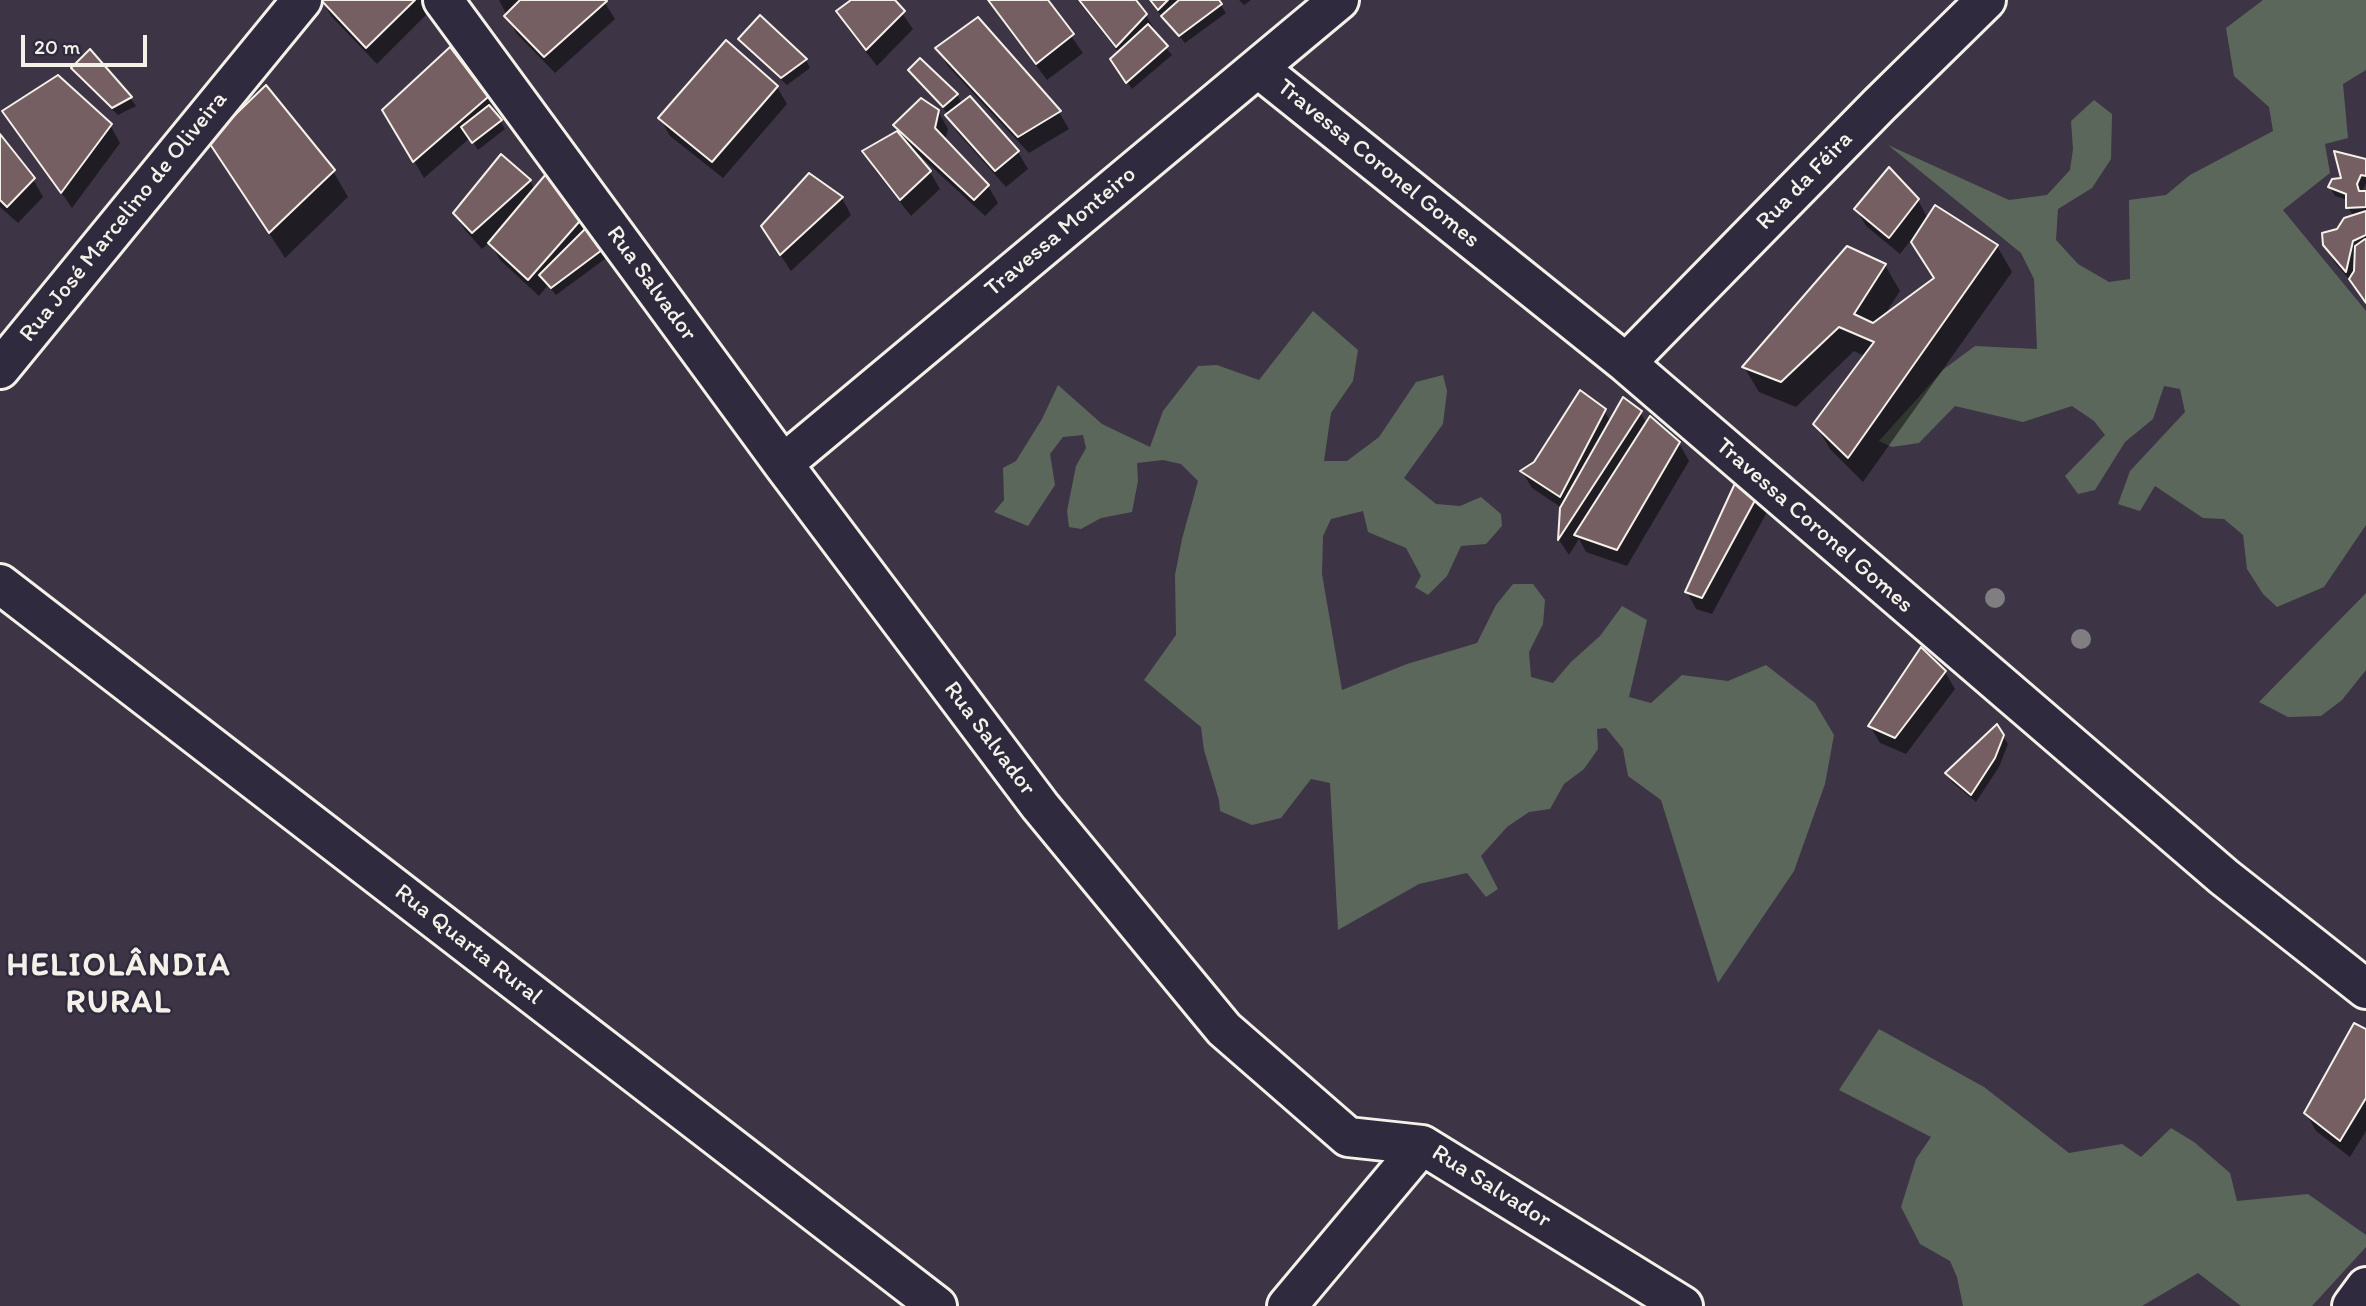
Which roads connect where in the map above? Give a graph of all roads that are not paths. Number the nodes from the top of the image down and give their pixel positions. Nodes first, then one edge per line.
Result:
1 (302, 0) edge
2 (443, 0) edge
3 (1339, 0) edge
4 (1986, 0) edge
5 (1258, 68) junction
6 (1626, 363) junction
7 (0, 369) edge
8 (783, 464) junction
9 (0, 583) edge
10 (2366, 989) edge
11 (1422, 1145) junction
12 (2366, 1287) edge
13 (937, 1306) edge
14 (1287, 1306) edge
15 (1683, 1306) edge
16 (2352, 1306) edge

1 - 7 street, Rua José Marcelino de Oliveira
2 - 8 street, Rua Salvador
3 - 5 street, Travessa Monteiro
4 - 6 street, Rua da Féira
5 - 6 street, Travessa Coronel Gomes
5 - 8 street, Travessa Monteiro
6 - 10 street, Travessa Coronel Gomes
8 - 11 street, Rua Salvador
9 - 13 street, Rua Quarta Rural
11 - 14 street
11 - 15 street, Rua Salvador
12 - 16 street

